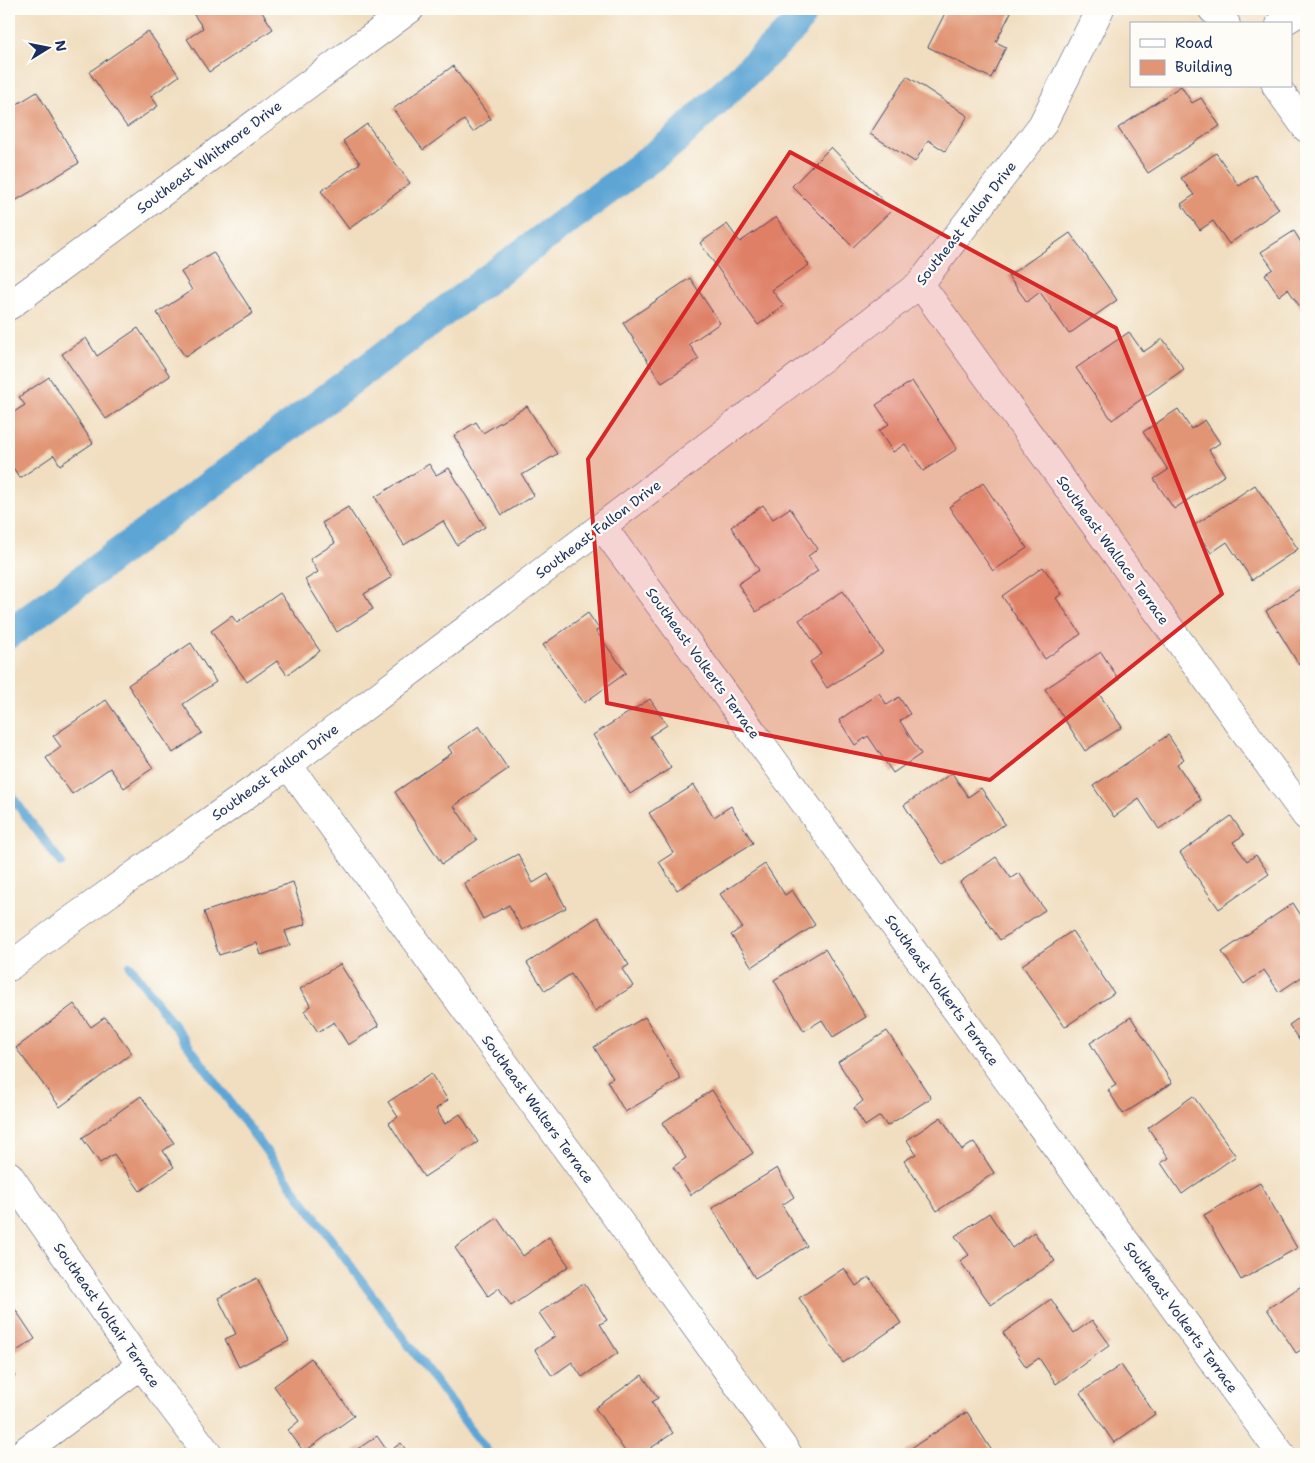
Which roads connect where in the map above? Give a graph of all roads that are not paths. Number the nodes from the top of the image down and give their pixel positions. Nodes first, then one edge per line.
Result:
1 (410, 9) edge
2 (1100, 9) edge
3 (1212, 9) edge
4 (1304, 9) edge
5 (1224, 22) edge
6 (1283, 22) edge
7 (1277, 88) edge
8 (1306, 128) edge
9 (920, 284) junction
10 (9, 306) edge
11 (602, 526) junction
12 (288, 765) junction
13 (1306, 816) edge
14 (9, 967) edge
15 (9, 1175) edge
16 (141, 1365) junction
17 (21, 1454) edge
18 (208, 1454) edge
19 (788, 1454) edge
20 (1282, 1454) edge

1 - 10 street, Southeast Whitmore Drive
2 - 9 street, Southeast Fallon Drive
3 - 5 street
4 - 6 street
7 - 8 street
9 - 11 street, Southeast Fallon Drive
9 - 13 street, Southeast Wallace Terrace
11 - 12 street, Southeast Fallon Drive
11 - 20 street, Southeast Volkerts Terrace
12 - 14 street, Southeast Fallon Drive
12 - 19 street, Southeast Walters Terrace
15 - 16 street, Southeast Voltair Terrace
16 - 17 street
16 - 18 street, Southeast Voltair Terrace

